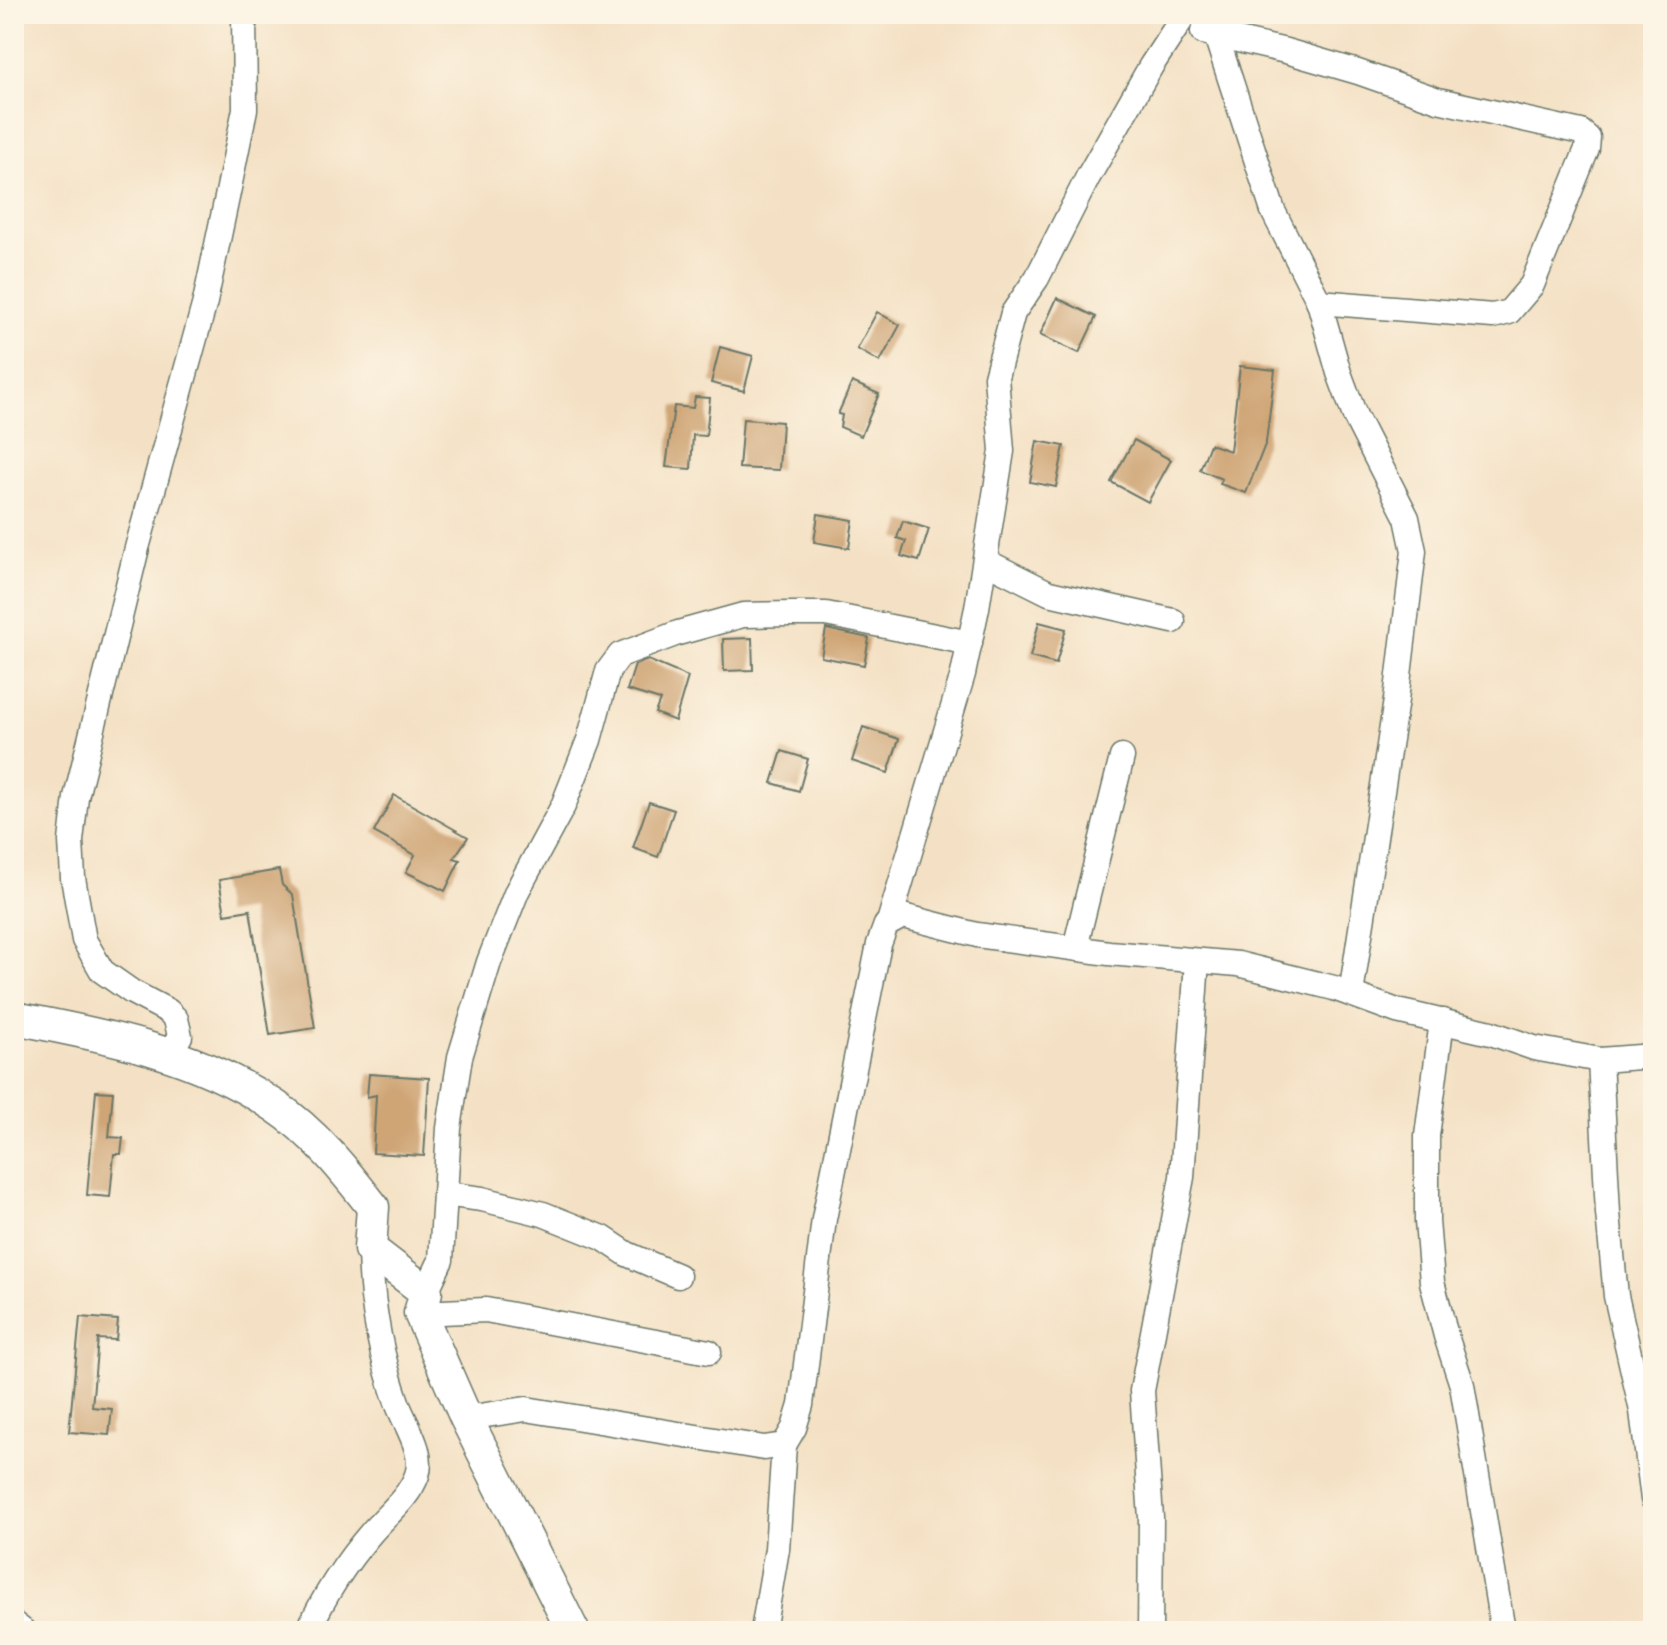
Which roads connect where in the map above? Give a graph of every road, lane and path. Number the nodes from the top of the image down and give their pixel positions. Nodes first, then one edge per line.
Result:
1 (244, 14) edge
2 (1182, 19) edge
3 (1213, 25) edge
4 (1319, 302) junction
5 (985, 561) junction
6 (1173, 621) dead end
7 (970, 643) junction
8 (1122, 757) dead end
9 (889, 922) junction
10 (1075, 948) junction
11 (1197, 961) junction
12 (1351, 994) junction
13 (14, 1018) edge
14 (1442, 1021) junction
15 (169, 1054) junction
16 (1653, 1056) edge
17 (1600, 1060) junction
18 (445, 1194) junction
19 (370, 1249) junction
20 (678, 1276) dead end
21 (423, 1302) junction
22 (709, 1352) dead end
23 (466, 1418) junction
24 (784, 1445) junction
25 (1653, 1499) edge
26 (14, 1624) edge
27 (23, 1631) edge
28 (308, 1631) edge
29 (573, 1631) edge
30 (763, 1631) edge
31 (1150, 1631) edge
32 (1503, 1631) edge

1 - 15 street
2 - 3 street
2 - 5 street
3 - 4 street
3 - 4 street
4 - 12 street
5 - 6 street
5 - 7 street
7 - 9 street
7 - 18 street
8 - 10 street
9 - 10 street
9 - 24 street
10 - 11 street
11 - 12 street
11 - 31 street
12 - 14 street
13 - 15 main road
14 - 17 street
14 - 32 street
15 - 19 main road
16 - 17 street
17 - 25 street
18 - 20 street
18 - 21 street
19 - 21 main road
19 - 28 street
21 - 22 street
21 - 23 main road
23 - 24 street
23 - 29 main road
24 - 30 street
26 - 27 street

